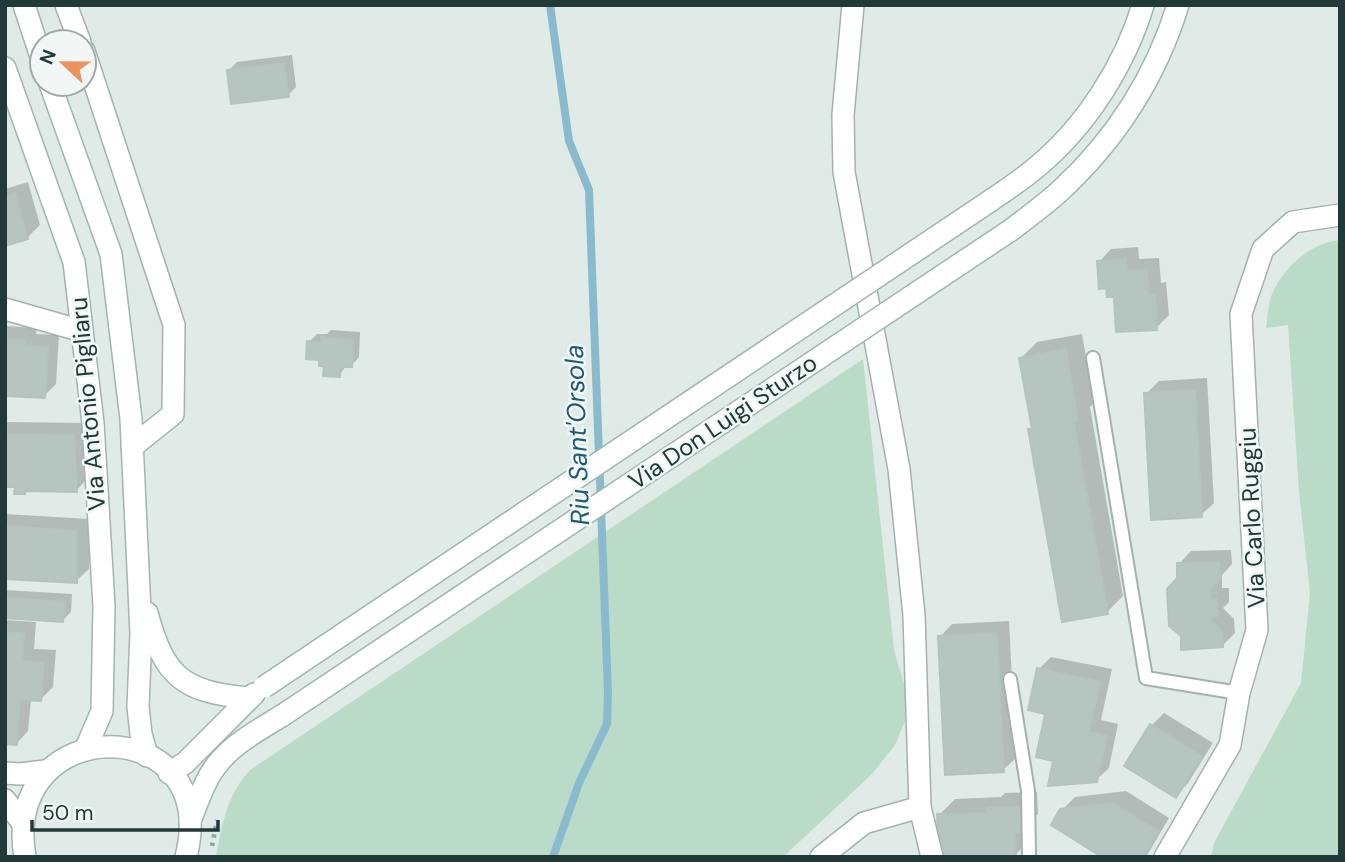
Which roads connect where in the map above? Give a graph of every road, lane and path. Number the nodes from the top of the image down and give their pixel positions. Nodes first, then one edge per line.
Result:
1 (23, 5) edge
2 (66, 5) edge
3 (853, 5) edge
4 (1143, 5) edge
5 (1178, 5) edge
6 (31, 28) edge
7 (75, 28) edge
8 (5, 68) edge
9 (98, 94) edge
10 (55, 98) edge
11 (1340, 215) edge
12 (5, 309) edge
13 (82, 331) junction
14 (1093, 358) dead end
15 (132, 447) junction
16 (138, 580) junction
17 (1010, 679) dead end
18 (256, 693) junction
19 (1239, 693) junction
20 (86, 748) junction
21 (148, 756) junction
22 (45, 771) junction
23 (5, 773) edge
24 (169, 773) junction
25 (5, 800) edge
26 (920, 807) junction
27 (220, 809) dead end
28 (21, 821) junction
29 (190, 821) junction
30 (25, 857) edge
31 (186, 857) edge
32 (209, 857) edge
33 (821, 857) edge
34 (932, 857) edge
35 (1029, 857) edge
36 (1165, 857) edge

1 - 6 main road
2 - 7 main road
3 - 26 main road
4 - 18 main road, Via Don Luigi Sturzo, bridge
5 - 29 main road, Via Don Luigi Sturzo, bridge
8 - 13 main road, Via Antonio Pigliaru
9 - 15 main road, Via Antonio Pigliaru
10 - 15 main road, Via Antonio Pigliaru
11 - 19 main road, Via Carlo Ruggiu
12 - 13 main road
13 - 20 main road, Via Antonio Pigliaru
14 - 19 lane
15 - 16 main road, Via Antonio Pigliaru
16 - 18 main road
16 - 21 main road, Via Antonio Pigliaru
17 - 35 lane
18 - 24 main road, Via Don Luigi Sturzo
19 - 36 main road, Via Carlo Ruggiu
20 - 21 main road
20 - 22 main road
21 - 24 main road
22 - 23 main road
22 - 28 main road
24 - 29 main road
25 - 28 main road
26 - 33 main road
26 - 34 main road
27 - 32 path
28 - 30 main road
29 - 31 main road

